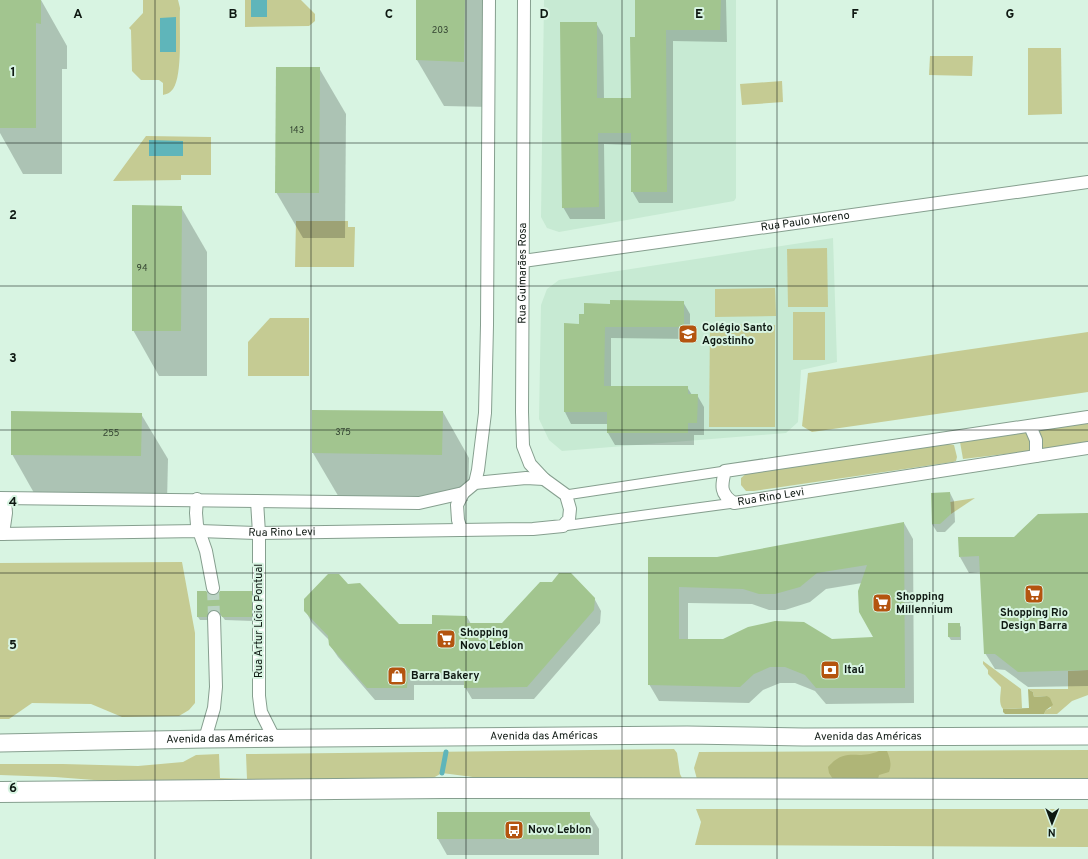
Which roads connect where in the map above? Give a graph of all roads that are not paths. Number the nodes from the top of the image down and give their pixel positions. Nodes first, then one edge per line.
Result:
1 (489, 0) edge
2 (524, 0) edge
3 (1088, 182) edge
4 (523, 261) junction
5 (1088, 417) edge
6 (1030, 426) junction
7 (1088, 448) edge
8 (1036, 456) junction
9 (725, 471) junction
10 (544, 479) junction
11 (475, 483) junction
12 (464, 493) junction
13 (566, 495) junction
14 (3, 499) edge
15 (197, 499) junction
16 (257, 501) junction
17 (734, 503) junction
18 (563, 526) junction
19 (461, 530) junction
20 (199, 531) junction
21 (259, 533) junction
22 (2, 534) edge
23 (213, 588) tunnel mouth
24 (214, 617) tunnel mouth
25 (1088, 736) edge
26 (205, 738) junction
27 (274, 738) junction
28 (0, 743) edge
29 (1088, 789) edge
30 (0, 792) edge

1 - 11 street
2 - 4 street, Rua Guimarães Rosa
3 - 4 street, Rua Paulo Moreno
4 - 10 street, Rua Guimarães Rosa
5 - 6 street
6 - 8 street
6 - 9 street
7 - 8 street, Rua Rino Levi
8 - 17 street, Rua Rino Levi
9 - 13 street
9 - 17 street, Rua Rino Levi
10 - 11 street
10 - 13 street, Rua Guimarães Rosa
11 - 12 street
12 - 16 street
12 - 19 street
13 - 18 street
14 - 15 street
14 - 22 street
15 - 16 street
15 - 20 street
16 - 21 street, Rua Artur Lício Pontual
17 - 18 street
18 - 19 street, Rua Rino Levi
19 - 21 street, Rua Rino Levi
20 - 21 street, Rua Rino Levi
20 - 22 street, Rua Rino Levi
20 - 23 street
21 - 27 street, Rua Artur Lício Pontual
24 - 26 street
25 - 27 main road, Avenida das Américas
26 - 27 main road, Avenida das Américas
26 - 28 main road, Avenida das Américas
29 - 30 highway

